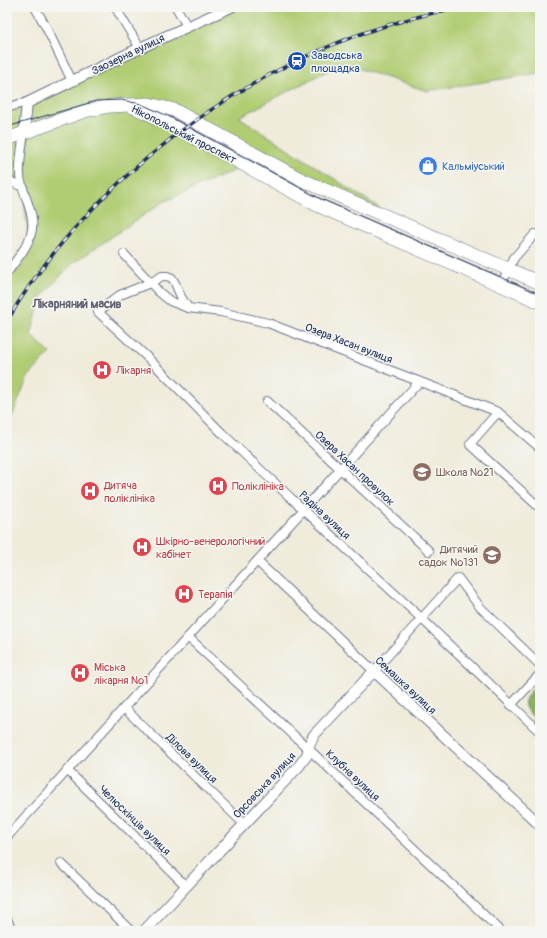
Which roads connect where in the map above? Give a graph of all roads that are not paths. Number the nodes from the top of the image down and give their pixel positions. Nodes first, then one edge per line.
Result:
1 (35, 7) edge
2 (115, 7) edge
3 (176, 7) edge
4 (231, 7) edge
5 (187, 26) junction
6 (140, 48) junction
7 (72, 81) junction
8 (27, 103) junction
9 (128, 105) junction
10 (7, 108) edge
11 (24, 133) junction
12 (7, 139) edge
13 (7, 180) edge
14 (23, 187) junction
15 (538, 233) edge
16 (124, 254) dead end
17 (508, 269) junction
18 (7, 274) edge
19 (150, 283) junction
20 (540, 283) edge
21 (501, 285) junction
22 (540, 302) edge
23 (188, 308) junction
24 (419, 382) junction
25 (267, 401) dead end
26 (498, 412) junction
27 (540, 448) edge
28 (340, 469) junction
29 (540, 508) edge
30 (304, 510) junction
31 (429, 551) dead end
32 (257, 561) junction
33 (421, 618) junction
34 (188, 638) junction
35 (540, 665) edge
36 (374, 671) junction
37 (540, 674) edge
38 (511, 705) junction
39 (124, 708) junction
40 (540, 732) edge
41 (309, 749) junction
42 (67, 770) junction
43 (244, 824) junction
44 (540, 826) edge
45 (7, 837) edge
46 (61, 863) dead end
47 (186, 886) junction
48 (7, 919) edge
49 (12, 931) edge
50 (131, 931) edge
51 (144, 931) edge
52 (501, 931) edge

1 - 7 street
2 - 6 street
3 - 5 street
4 - 5 street, Заозерна вулиця
5 - 6 street, Заозерна вулиця
6 - 7 street, Заозерна вулиця
7 - 8 street, Заозерна вулиця
8 - 10 street, Заозерна вулиця
8 - 11 street
9 - 11 main road
9 - 17 main road, Нікопольський проспект
9 - 21 main road, Нікопольський проспект
11 - 12 main road
11 - 14 street
13 - 14 street
14 - 18 street
15 - 17 street
16 - 19 street, Озера Хасан вулиця
17 - 20 main road, Нікопольський проспект
17 - 21 street
19 - 23 street, Озера Хасан вулиця
19 - 23 street
19 - 30 street, Радіна вулиця
21 - 22 main road, Нікопольський проспект
23 - 24 street, Озера Хасан вулиця
24 - 26 street, Озера Хасан вулиця
24 - 28 street
25 - 28 street, Озера Хасан провулок
26 - 27 street, Озера Хасан вулиця
26 - 29 street
28 - 30 street
28 - 31 street, Озера Хасан провулок
30 - 32 street
30 - 33 street, Радіна вулиця
32 - 34 street
32 - 36 street, Семашка вулиця
33 - 35 street, Орсовська вулиця
33 - 36 street, Орсовська вулиця
33 - 38 street, Радіна вулиця
34 - 39 street
34 - 41 street, Клубна вулиця
36 - 41 street, Орсовська вулиця
36 - 44 street, Семашка вулиця
37 - 38 street
38 - 40 street, Радіна вулиця
39 - 42 street
39 - 43 street, Ділова вулиця
41 - 43 street, Орсовська вулиця
41 - 52 street, Клубна вулиця
42 - 45 street
42 - 47 street, Челюскінців вулиця
43 - 47 street, Орсовська вулиця
46 - 50 street
47 - 51 street, Орсовська вулиця
48 - 49 street

